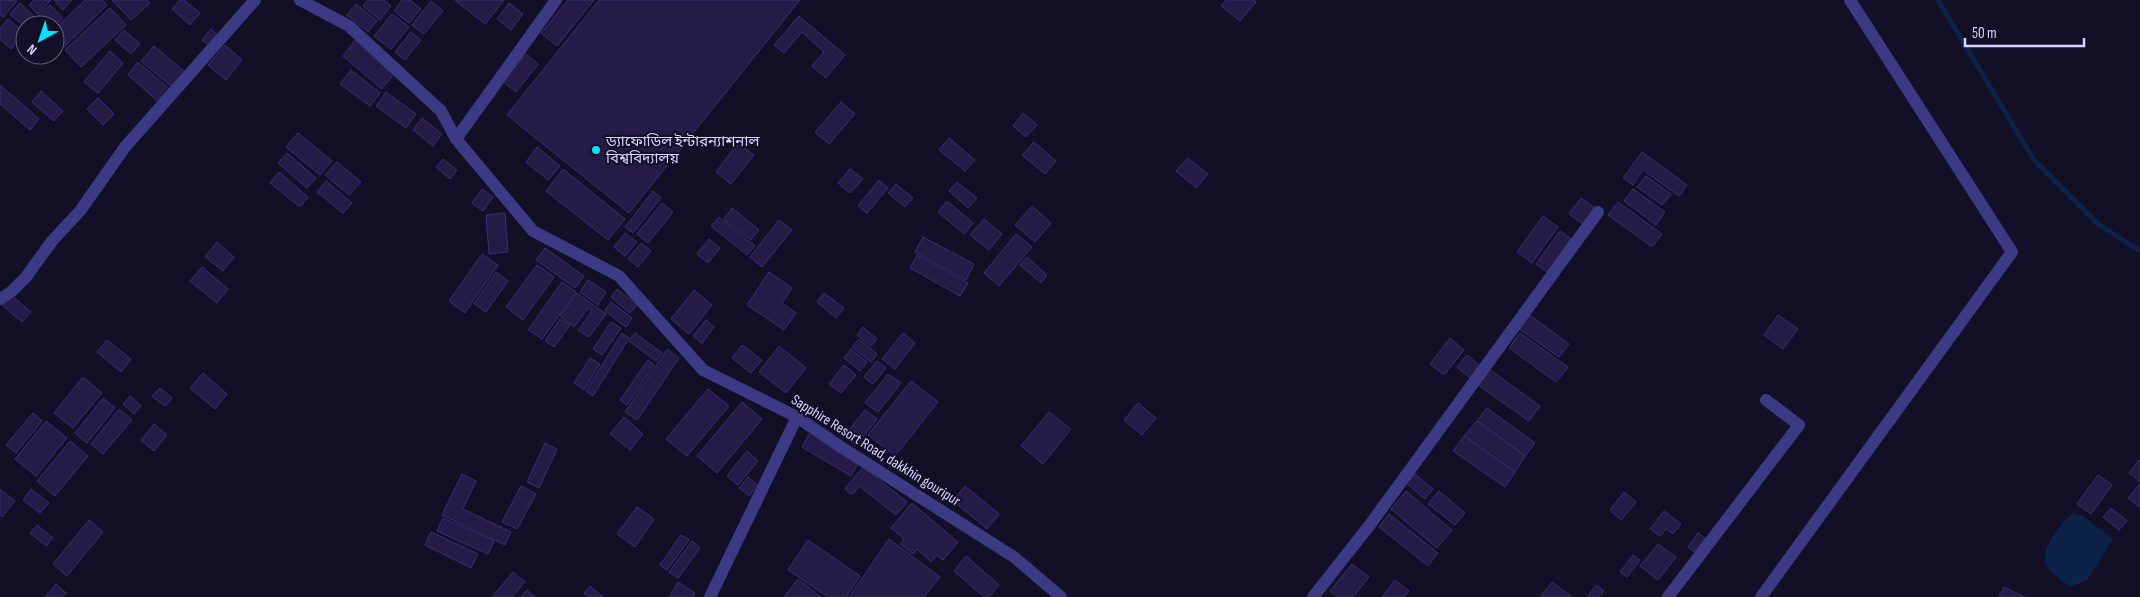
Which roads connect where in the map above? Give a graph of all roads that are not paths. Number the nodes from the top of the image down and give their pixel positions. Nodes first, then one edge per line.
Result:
1 (255, 0) edge
2 (300, 0) edge
3 (556, 0) edge
4 (1850, 0) edge
5 (456, 139) junction
6 (1598, 212) dead end
7 (0, 299) edge
8 (1766, 400) dead end
9 (798, 417) junction
10 (710, 597) edge
11 (1061, 597) edge
12 (1313, 597) edge
13 (1668, 597) edge
14 (1760, 597) edge

1 - 7 street
2 - 5 street, Sapphire Resort Road, dakkhin gouripur
3 - 5 street
4 - 14 street
5 - 9 street, Sapphire Resort Road, dakkhin gouripur
6 - 12 street
8 - 13 street
9 - 10 street
9 - 11 street, Sapphire Resort Road, dakkhin gouripur

